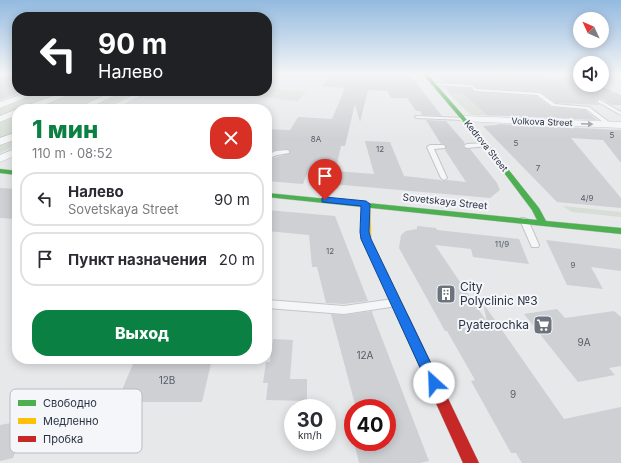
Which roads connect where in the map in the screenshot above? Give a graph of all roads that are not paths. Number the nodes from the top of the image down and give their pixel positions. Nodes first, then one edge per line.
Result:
1 (24, 96) edge
2 (61, 96) edge
3 (109, 96) edge
4 (136, 96) edge
5 (443, 96) edge
6 (540, 96) edge
7 (600, 101) dead end
8 (39, 104) edge
9 (91, 104) edge
10 (119, 104) edge
11 (0, 105) edge
12 (12, 114) edge
13 (621, 114) edge
14 (418, 117) dead end
15 (0, 118) edge
16 (464, 119) junction
17 (610, 125) junction
18 (621, 125) edge
19 (12, 137) edge
20 (0, 142) edge
21 (486, 145) junction
22 (467, 146) dead end
23 (443, 147) dead end
24 (287, 152) dead end
25 (12, 153) edge
26 (272, 155) edge
27 (0, 159) edge
28 (0, 171) edge
29 (12, 172) edge
30 (12, 177) edge
31 (0, 178) edge
32 (444, 178) dead end
33 (272, 195) edge
34 (366, 204) junction
35 (524, 220) junction
36 (542, 222) junction
37 (621, 230) edge
38 (534, 245) dead end
39 (396, 302) junction
40 (272, 304) edge
41 (472, 463) edge

1 - 11 street
2 - 8 street
3 - 9 street
4 - 10 street
5 - 16 street, Kedrova Street
6 - 17 lane
7 - 13 lane
12 - 15 street
14 - 16 lane
16 -> 17 street, Volkova Street
16 - 21 street, Kedrova Street
17 - 18 street, Volkova Street
19 - 20 street
21 - 22 lane
21 - 36 street, Kedrova Street
23 - 32 lane
24 - 26 lane
25 - 27 street
28 - 29 street
30 - 31 street
33 - 34 street, Sovetskaya Street
34 - 35 street, Sovetskaya Street
34 - 39 street
35 - 36 street, Sovetskaya Street
35 - 38 lane
36 - 37 street, Sovetskaya Street
39 - 40 lane
39 - 41 street

